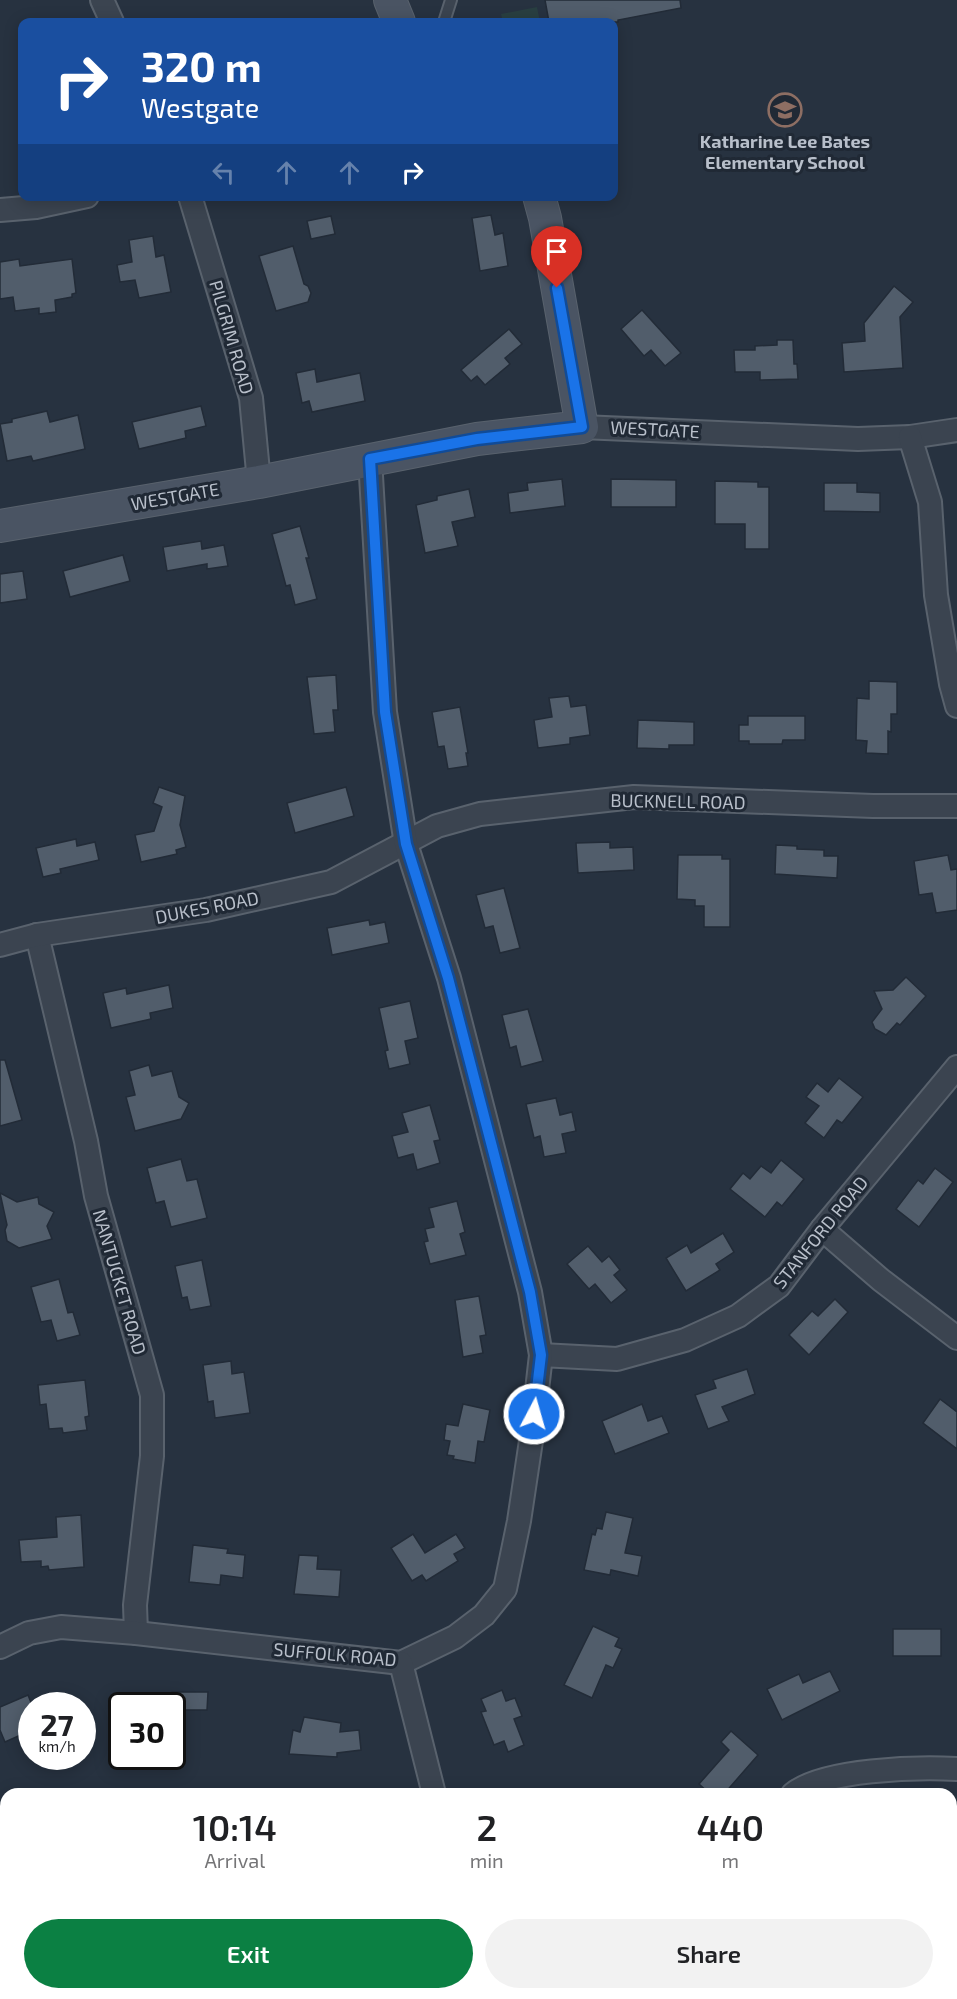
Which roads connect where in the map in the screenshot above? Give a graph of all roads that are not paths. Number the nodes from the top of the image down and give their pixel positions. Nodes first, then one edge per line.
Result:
1 (102, 0) edge
2 (390, 0) edge
3 (451, 0) edge
4 (110, 18) edge
5 (397, 18) edge
6 (445, 18) edge
7 (64, 201) edge
8 (192, 201) edge
9 (540, 201) edge
10 (0, 210) edge
11 (582, 427) junction
12 (957, 430) edge
13 (910, 437) junction
14 (370, 459) junction
15 (258, 482) junction
16 (0, 526) edge
17 (957, 706) edge
18 (957, 806) edge
19 (406, 844) junction
20 (37, 935) junction
21 (0, 945) edge
22 (957, 1067) edge
23 (822, 1229) junction
24 (957, 1338) edge
25 (541, 1355) junction
26 (136, 1633) junction
27 (0, 1647) edge
28 (401, 1663) junction
29 (957, 1769) edge
30 (432, 1788) edge
31 (802, 1788) edge

1 - 4 street
2 - 5 street
3 - 6 lane
7 - 10 street
8 - 15 street, PILGRIM ROAD
9 - 11 street
11 - 13 street, WESTGATE
11 - 14 street, WESTGATE
12 - 13 street, WESTGATE
13 - 17 street
14 - 15 street, WESTGATE
14 - 19 street, SUFFOLK ROAD
15 - 16 street, WESTGATE
18 - 19 street, BUCKNELL ROAD
19 - 20 street, DUKES ROAD
19 - 25 street, SUFFOLK ROAD
20 - 21 street, DUKES ROAD
20 - 26 street, NANTUCKET ROAD
22 - 23 street, STANFORD ROAD
23 - 24 street
23 - 25 street, STANFORD ROAD
25 - 28 street, SUFFOLK ROAD
26 - 27 street, SUFFOLK ROAD
26 - 28 street, SUFFOLK ROAD
28 - 30 street
29 - 31 street

